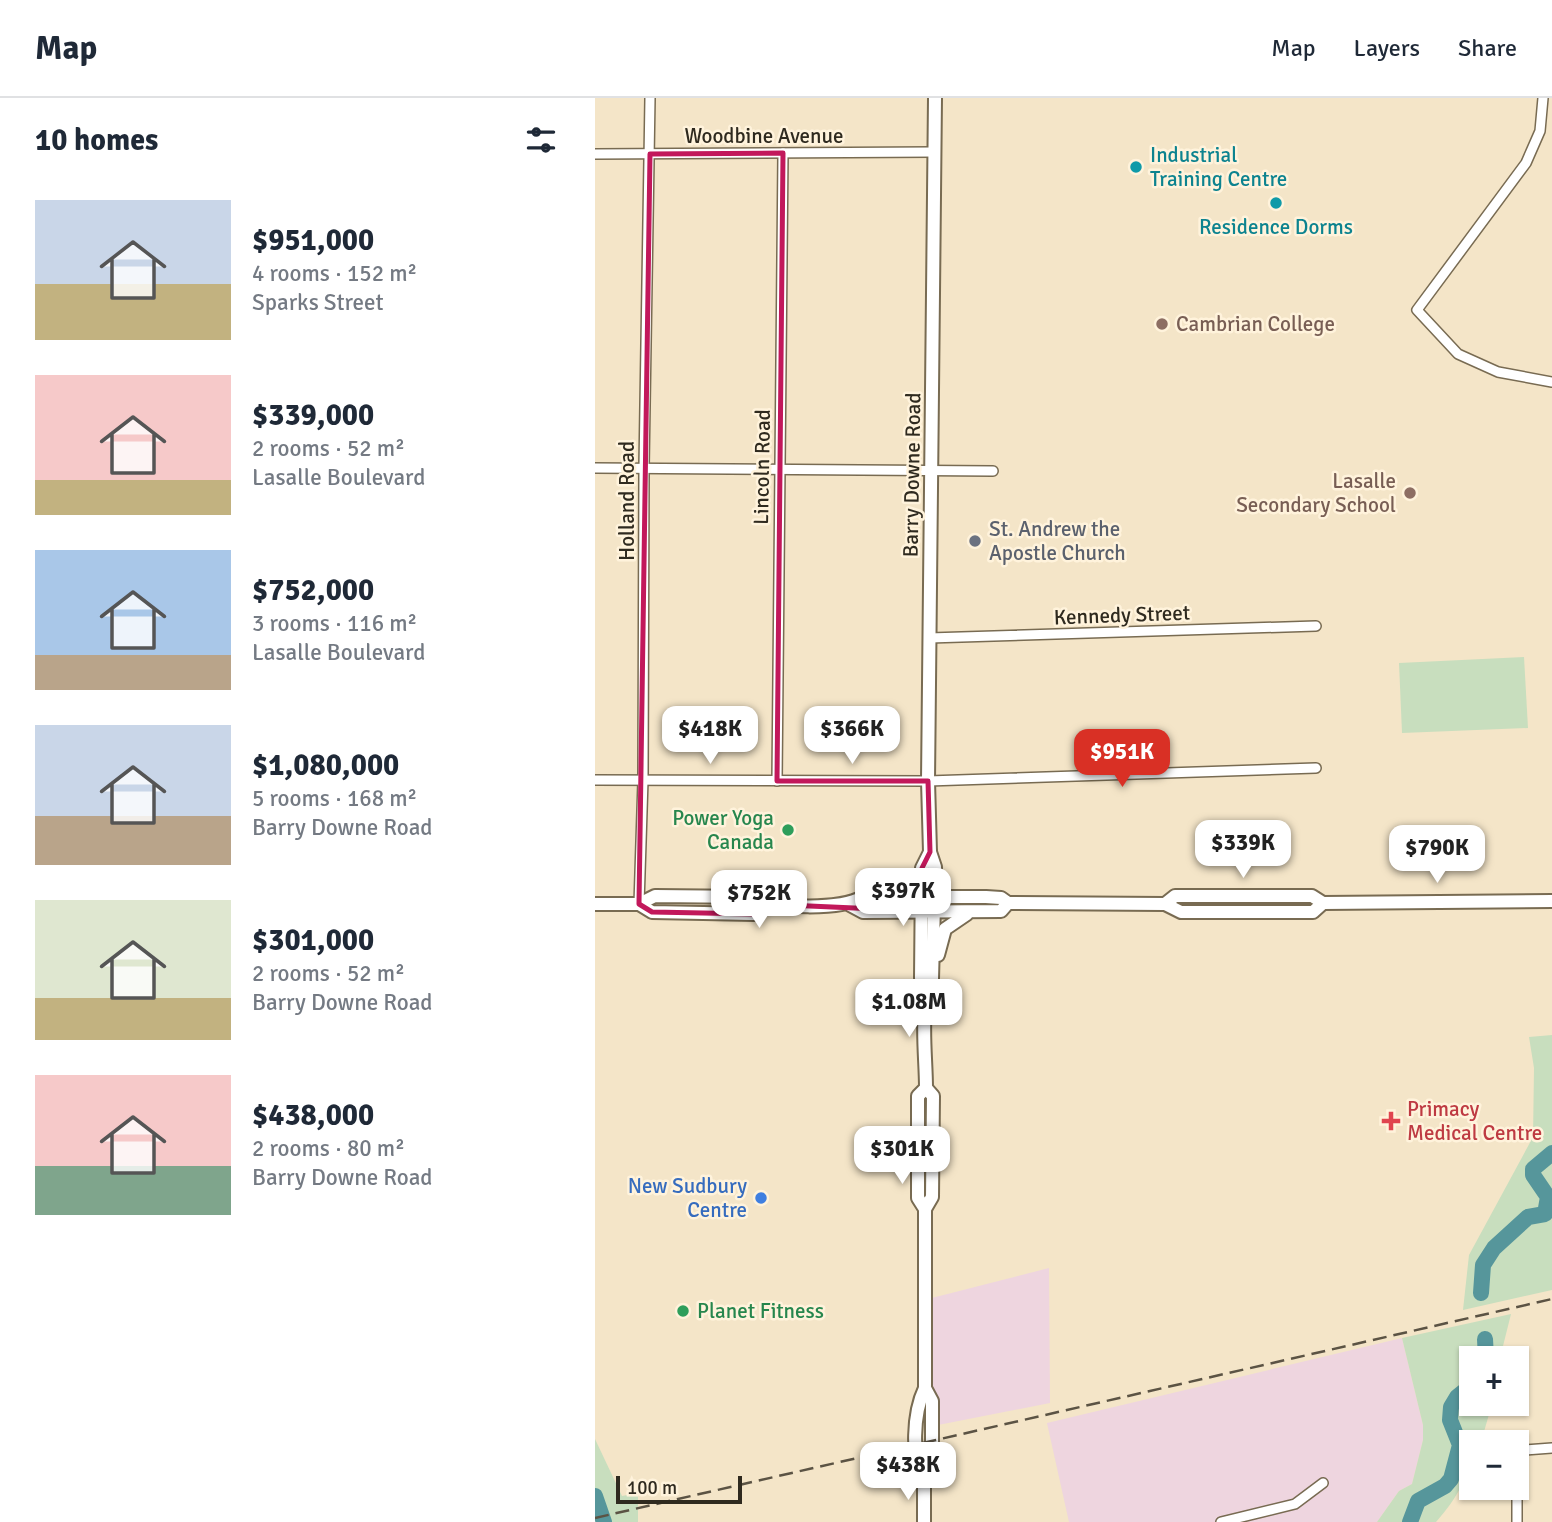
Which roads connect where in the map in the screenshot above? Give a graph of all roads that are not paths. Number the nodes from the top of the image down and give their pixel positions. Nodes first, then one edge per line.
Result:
1 (650, 98) edge
2 (935, 98) edge
3 (1543, 98) edge
4 (933, 152) junction
5 (783, 153) junction
6 (595, 154) edge
7 (650, 154) junction
8 (1552, 382) edge
9 (644, 467) junction
10 (595, 468) edge
11 (780, 468) junction
12 (932, 471) junction
13 (993, 471) dead end
14 (1316, 626) dead end
15 (929, 638) junction
16 (1316, 768) dead end
17 (595, 780) edge
18 (643, 780) junction
19 (777, 781) junction
20 (928, 781) junction
21 (928, 897) junction
22 (1552, 901) edge
23 (1008, 903) junction
24 (595, 904) edge
25 (639, 904) junction
26 (850, 905) junction
27 (927, 911) junction
28 (974, 911) junction
29 (885, 912) junction
30 (921, 936) junction
31 (932, 972) junction
32 (927, 991) junction
33 (1552, 1448) edge
34 (1529, 1450) edge
35 (1323, 1483) dead end
36 (1517, 1500) edge
37 (924, 1522) edge
38 (1221, 1522) edge
39 (1517, 1522) edge

1 - 7 street, Holland Road
2 - 4 main road, Barry Downe Road
3 - 8 street
4 - 5 street, Woodbine Avenue
4 - 12 main road, Barry Downe Road
5 - 7 street, Woodbine Avenue
5 - 11 street, Lincoln Road
6 - 7 street, Woodbine Avenue
7 - 9 street, Holland Road
9 - 10 street
9 - 11 street
9 - 18 street, Holland Road
11 - 12 street
11 - 19 street, Lincoln Road
12 - 13 street
12 - 15 main road, Barry Downe Road
14 - 15 street, Kennedy Street
15 - 20 main road, Barry Downe Road
16 - 20 street
17 - 18 street
18 - 19 street
18 - 25 street, Holland Road
19 - 20 street
20 - 21 main road, Barry Downe Road
21 - 23 main road
21 - 26 main road
21 - 27 main road, Barry Downe Road
22 - 23 main road
23 - 28 main road
24 - 25 main road
25 - 26 main road
26 - 29 main road
27 - 28 main road
27 - 29 main road
27 - 30 main road, Barry Downe Road
27 - 31 main road, Barry Downe Road
28 - 31 main road
29 - 30 main road
30 - 32 main road, Barry Downe Road
31 - 32 main road, Barry Downe Road
32 - 37 main road, Barry Downe Road
33 - 34 street
35 - 38 street
36 - 39 street

